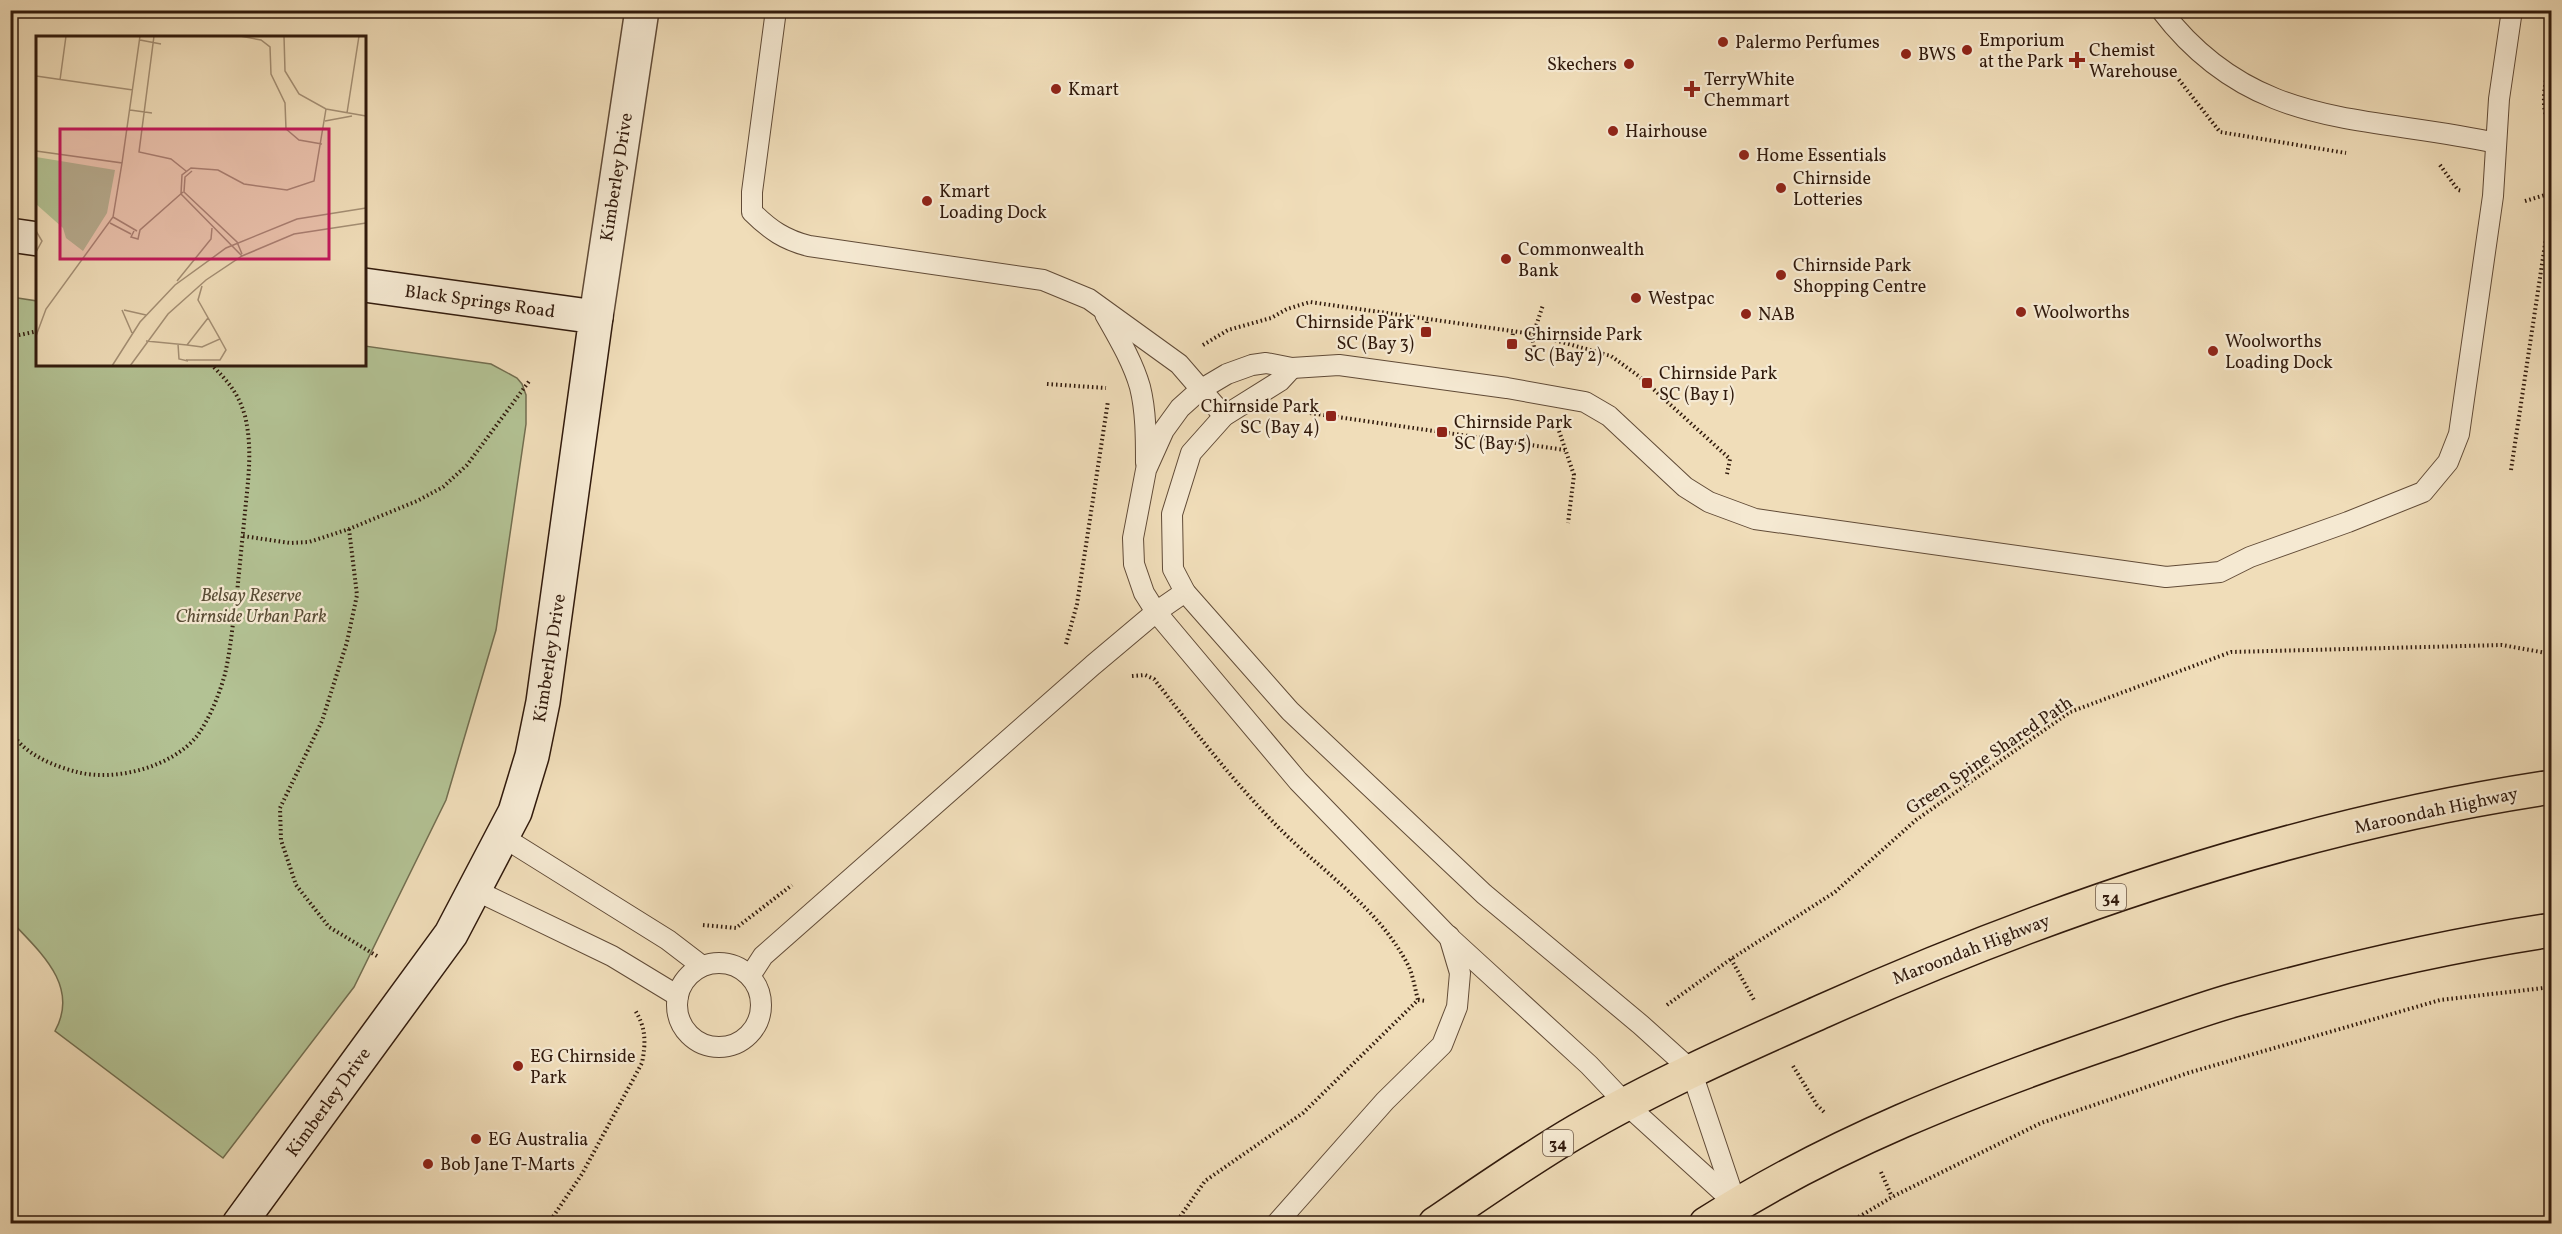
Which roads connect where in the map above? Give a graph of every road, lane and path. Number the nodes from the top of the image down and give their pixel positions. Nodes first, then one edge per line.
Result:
1 (642, 10) edge
2 (776, 10) edge
3 (2161, 10) edge
4 (2511, 10) edge
5 (2552, 50) edge
6 (2552, 127) edge
7 (2496, 143) junction
8 (2552, 198) edge
9 (10, 235) edge
10 (36, 239) edge
11 (366, 285) edge
12 (1101, 307) junction
13 (596, 317) junction
14 (1271, 318) dead end
15 (1427, 319) junction
16 (36, 331) edge
17 (1513, 331) junction
18 (1426, 332) dead end
19 (10, 337) edge
20 (1512, 344) dead end
21 (213, 366) edge
22 (1292, 368) junction
23 (530, 380) dead end
24 (1200, 390) junction
25 (1108, 400) dead end
26 (1310, 414) dead end
27 (1224, 416) junction
28 (1565, 450) dead end
29 (1730, 459) dead end
30 (1146, 470) junction
31 (2511, 470) dead end
32 (349, 529) junction
33 (243, 536) junction
34 (1185, 592) junction
35 (1156, 612) junction
36 (2552, 654) edge
37 (1093, 666) junction
38 (10, 729) edge
39 (2552, 787) edge
40 (504, 837) junction
41 (797, 881) dead end
42 (475, 890) junction
43 (2552, 930) edge
44 (1448, 936) junction
45 (668, 940) junction
46 (377, 956) dead end
47 (1731, 959) junction
48 (702, 966) junction
49 (643, 975) junction
50 (750, 976) junction
51 (2552, 987) edge
52 (678, 996) junction
53 (1418, 1000) dead end
54 (1641, 1025) junction
55 (1773, 1033) junction
56 (1691, 1070) junction
57 (1627, 1105) junction
58 (1852, 1142) junction
59 (1892, 1197) junction
60 (1736, 1204) junction
61 (239, 1224) edge
62 (548, 1224) edge
63 (1276, 1224) edge
64 (1435, 1224) edge
65 (1706, 1224) edge
66 (1847, 1224) edge

1 - 13 main road, Kimberley Drive
2 - 12 lane
3 - 7 lane
4 - 7 lane
5 - 6 path
7 - 22 lane
8 - 31 path
9 - 10 main road
11 - 13 main road, Black Springs Road
12 - 24 lane
12 - 30 lane
13 - 40 main road, Kimberley Drive
14 - 15 path
15 - 17 path
15 - 18 path
16 - 19 path
17 - 20 path
17 - 29 path
21 - 33 path
22 - 24 lane
22 - 27 lane
23 - 32 path
24 - 27 lane
24 - 30 lane
25 - 37 path
26 - 28 path
27 - 34 lane
30 - 35 lane
32 - 33 path
32 - 46 path
33 - 38 path
34 - 35 lane
34 - 54 lane
35 - 37 lane
35 - 44 lane
36 - 47 path, Green Spine Shared Path
37 - 50 lane
37 - 53 path
39 - 55 highway, Maroondah Highway / 34
40 - 42 main road, Kimberley Drive
40 - 45 lane
41 - 45 path
42 - 49 lane
42 - 61 main road, Kimberley Drive
43 - 58 highway
44 - 57 lane
44 - 63 lane
45 - 48 lane
47 - 54 path, Green Spine Shared Path
47 - 55 path
48 - 50 lane
48 - 52 lane
49 - 52 lane
49 - 62 path
50 - 52 lane
51 - 59 path
54 - 56 lane
55 - 56 highway, Maroondah Highway / 34
55 - 58 path
56 - 57 highway, Maroondah Highway / 34
56 - 60 lane
57 - 60 lane
57 - 64 highway, Maroondah Highway / 34
58 - 59 path
58 - 60 highway
59 - 66 path
60 - 65 highway

